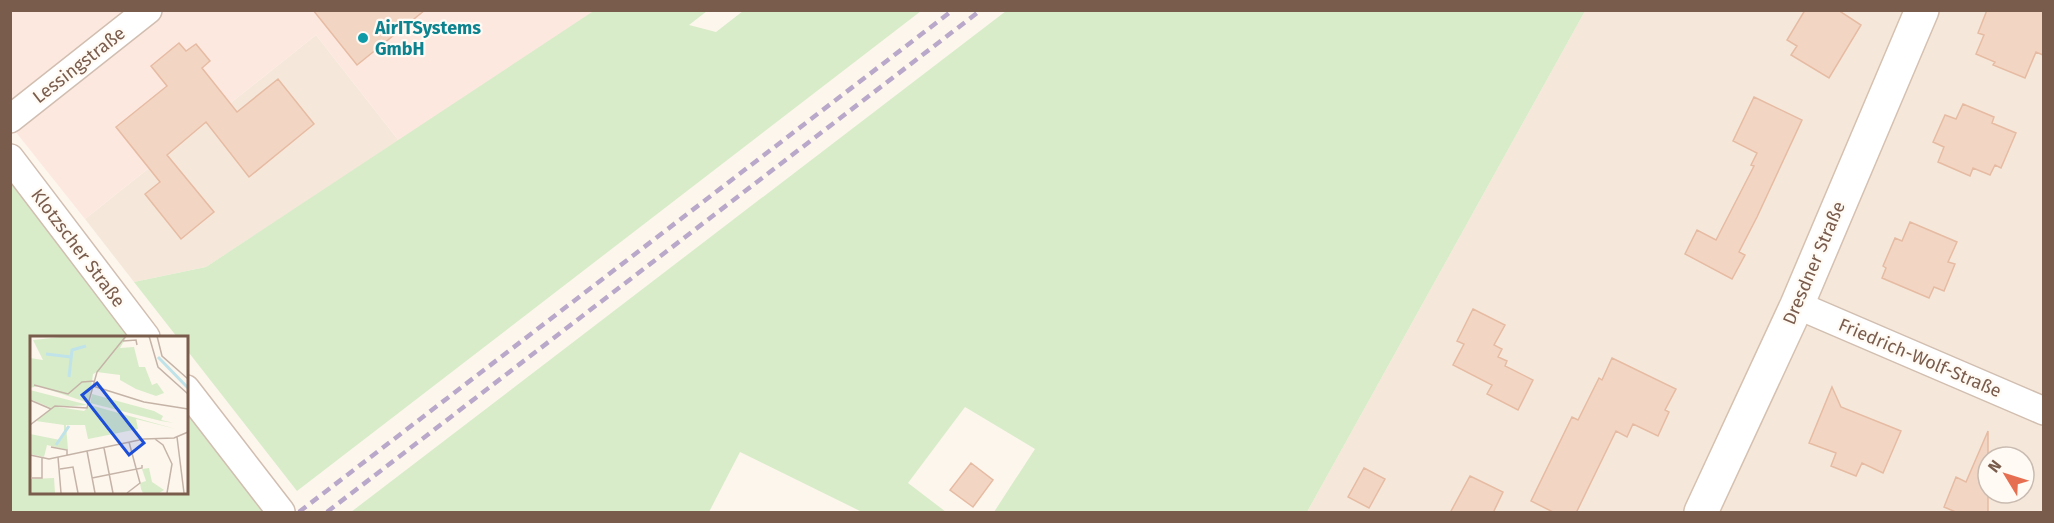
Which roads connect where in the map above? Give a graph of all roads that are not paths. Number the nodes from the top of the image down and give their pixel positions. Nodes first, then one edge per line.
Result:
1 (148, 10) edge
2 (1922, 10) edge
3 (10, 119) edge
4 (10, 158) edge
5 (1797, 305) junction
6 (145, 336) edge
7 (188, 392) edge
8 (2043, 411) edge
9 (281, 513) edge
10 (1701, 513) edge

1 - 3 street, Lessingstraße
2 - 5 main road, Dresdner Straße
4 - 6 street, Klotzscher Straße
5 - 8 street, Friedrich-Wolf-Straße
5 - 10 main road, Dresdner Straße
7 - 9 street

